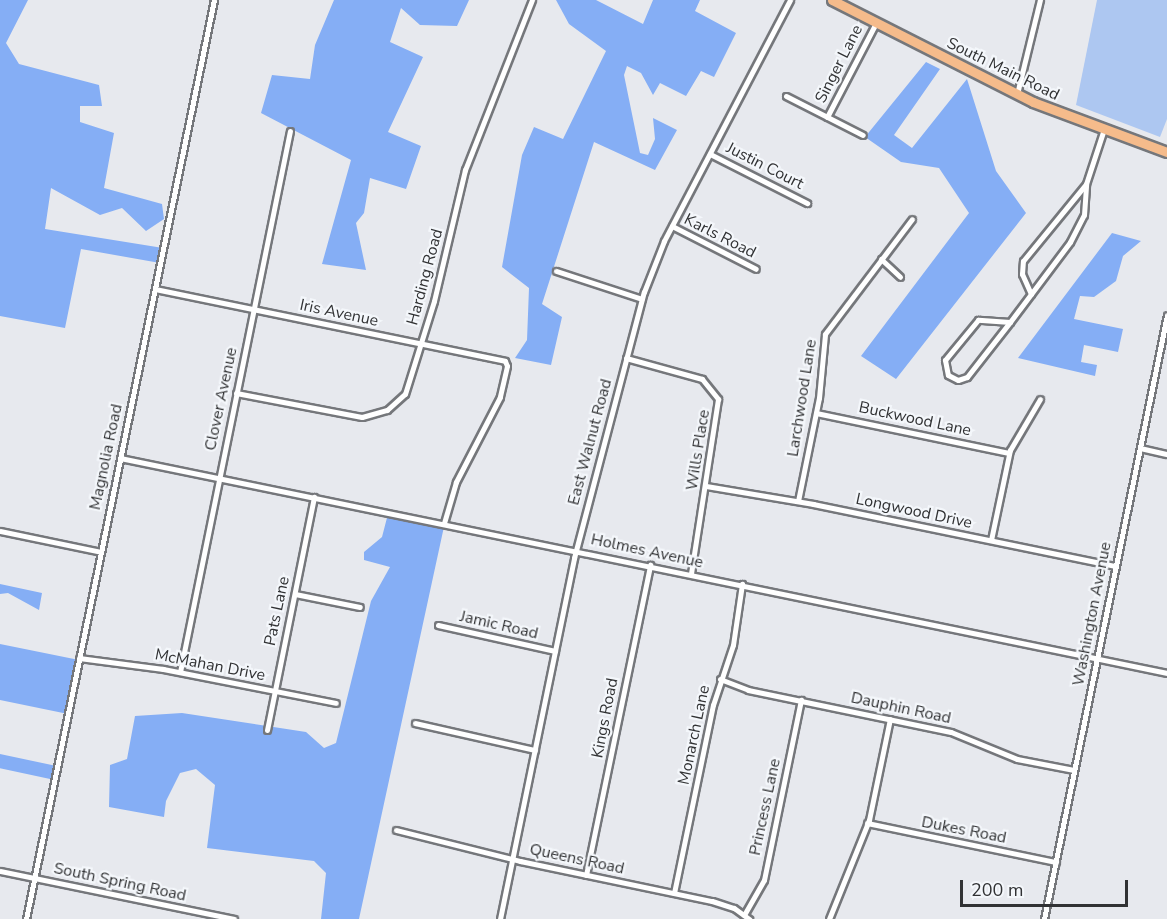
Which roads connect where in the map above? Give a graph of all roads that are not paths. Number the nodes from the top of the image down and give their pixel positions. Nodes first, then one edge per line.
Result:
1 (214, 0) edge
2 (532, 0) edge
3 (790, 0) edge
4 (832, 0) edge
5 (1040, 0) edge
6 (876, 23) junction
7 (1017, 94) junction
8 (786, 96) dead end
9 (827, 117) junction
10 (1104, 129) junction
11 (290, 131) dead end
12 (863, 135) dead end
13 (1167, 152) edge
14 (710, 154) junction
15 (1086, 184) junction
16 (807, 203) dead end
17 (912, 219) dead end
18 (672, 226) junction
19 (881, 259) junction
20 (756, 269) dead end
21 (556, 271) dead end
22 (900, 277) dead end
23 (154, 289) junction
24 (1031, 294) junction
25 (642, 299) junction
26 (253, 309) junction
27 (1167, 315) edge
28 (1010, 322) junction
29 (420, 343) junction
30 (626, 358) junction
31 (236, 393) junction
32 (1040, 399) dead end
33 (816, 413) junction
34 (1140, 448) junction
35 (1009, 453) junction
36 (1167, 454) edge
37 (120, 458) junction
38 (219, 477) junction
39 (706, 486) junction
40 (314, 497) junction
41 (798, 501) junction
42 (444, 523) junction
43 (0, 531) edge
44 (991, 540) junction
45 (576, 550) junction
46 (101, 552) junction
47 (650, 565) junction
48 (1116, 566) junction
49 (690, 574) junction
50 (742, 584) junction
51 (295, 594) junction
52 (360, 608) dead end
53 (438, 625) dead end
54 (555, 651) junction
55 (79, 658) junction
56 (1097, 659) junction
57 (180, 672) junction
58 (1167, 673) edge
59 (720, 679) junction
60 (275, 691) junction
61 (801, 700) junction
62 (336, 703) dead end
63 (890, 719) junction
64 (415, 723) dead end
65 (267, 730) dead end
66 (535, 750) junction
67 (1074, 770) junction
68 (867, 824) junction
69 (396, 830) dead end
70 (512, 858) junction
71 (1056, 862) junction
72 (0, 871) edge
73 (586, 875) junction
74 (34, 878) junction
75 (674, 893) junction
76 (746, 917) edge
77 (26, 919) edge
78 (234, 919) edge
79 (500, 919) edge
80 (829, 919) edge
81 (1044, 919) edge

1 - 23 street, Magnolia Road
2 - 29 street, Harding Road
3 - 14 street, East Walnut Road
4 - 6 main road, South Main Road
5 - 7 street
6 - 7 main road, South Main Road
6 - 9 street, Singer Lane
7 - 10 main road, South Main Road
8 - 9 street
9 - 12 street
10 - 13 main road, South Main Road
10 - 15 street
11 - 26 street, Clover Avenue
14 - 16 street, Justin Court
14 - 18 street, East Walnut Road
15 - 24 street
15 - 24 street
17 - 19 street, Larchwood Lane
18 - 20 street, Karls Road
18 - 25 street, East Walnut Road
19 - 22 street
19 - 33 street, Larchwood Lane
21 - 25 street
23 - 26 street, Iris Avenue
23 - 37 street, Magnolia Road
24 - 28 street
25 - 30 street, East Walnut Road
26 - 29 street, Iris Avenue
26 - 31 street, Clover Avenue
27 - 34 street, Washington Avenue
28 - 28 street
29 - 31 street, Harding Road
29 - 42 street, Iris Avenue
30 - 39 street, Wills Place
30 - 45 street, East Walnut Road
31 - 38 street, Clover Avenue
32 - 35 street
33 - 35 street, Buckwood Lane
33 - 41 street, Larchwood Lane
34 - 36 street
34 - 48 street, Washington Avenue
35 - 44 street
37 - 38 street, Holmes Avenue
37 - 46 street, Magnolia Road
38 - 40 street, Holmes Avenue
38 - 57 street, Clover Avenue
39 - 41 street, Longwood Drive
39 - 49 street, Wills Place
40 - 42 street, Holmes Avenue
40 - 51 street, Pats Lane
41 - 44 street, Longwood Drive
42 - 45 street, Holmes Avenue
43 - 46 street
44 - 48 street, Longwood Drive
45 - 47 street, Holmes Avenue
45 - 54 street, East Walnut Road
46 - 55 street, Magnolia Road
47 - 49 street, Holmes Avenue
47 - 73 street, Kings Road
48 - 56 street, Washington Avenue
49 - 50 street, Holmes Avenue
50 - 56 street, Holmes Avenue
50 - 59 street, Monarch Lane
51 - 52 street
51 - 60 street, Pats Lane
53 - 54 street, Jamic Road
54 - 66 street, East Walnut Road
55 - 57 street, McMahan Drive
55 - 74 street, Magnolia Road
56 - 58 street, Holmes Avenue
56 - 67 street, Washington Avenue
57 - 60 street, McMahan Drive
59 - 61 street, Dauphin Road
59 - 75 street, Monarch Lane
60 - 62 street, McMahan Drive
60 - 65 street, Pats Lane
61 - 63 street, Dauphin Road
61 - 76 street, Princess Lane
63 - 67 street, Dauphin Road
63 - 68 street
64 - 66 street
66 - 70 street, East Walnut Road
67 - 71 street, Washington Avenue
68 - 71 street, Dukes Road
68 - 80 street
69 - 70 street, Queens Road
70 - 73 street, Queens Road
70 - 79 street, East Walnut Road
71 - 81 street, Washington Avenue
72 - 74 street, South Spring Road
73 - 75 street, Queens Road
74 - 77 street, Magnolia Road
74 - 78 street, South Spring Road
75 - 76 street, Queens Road

